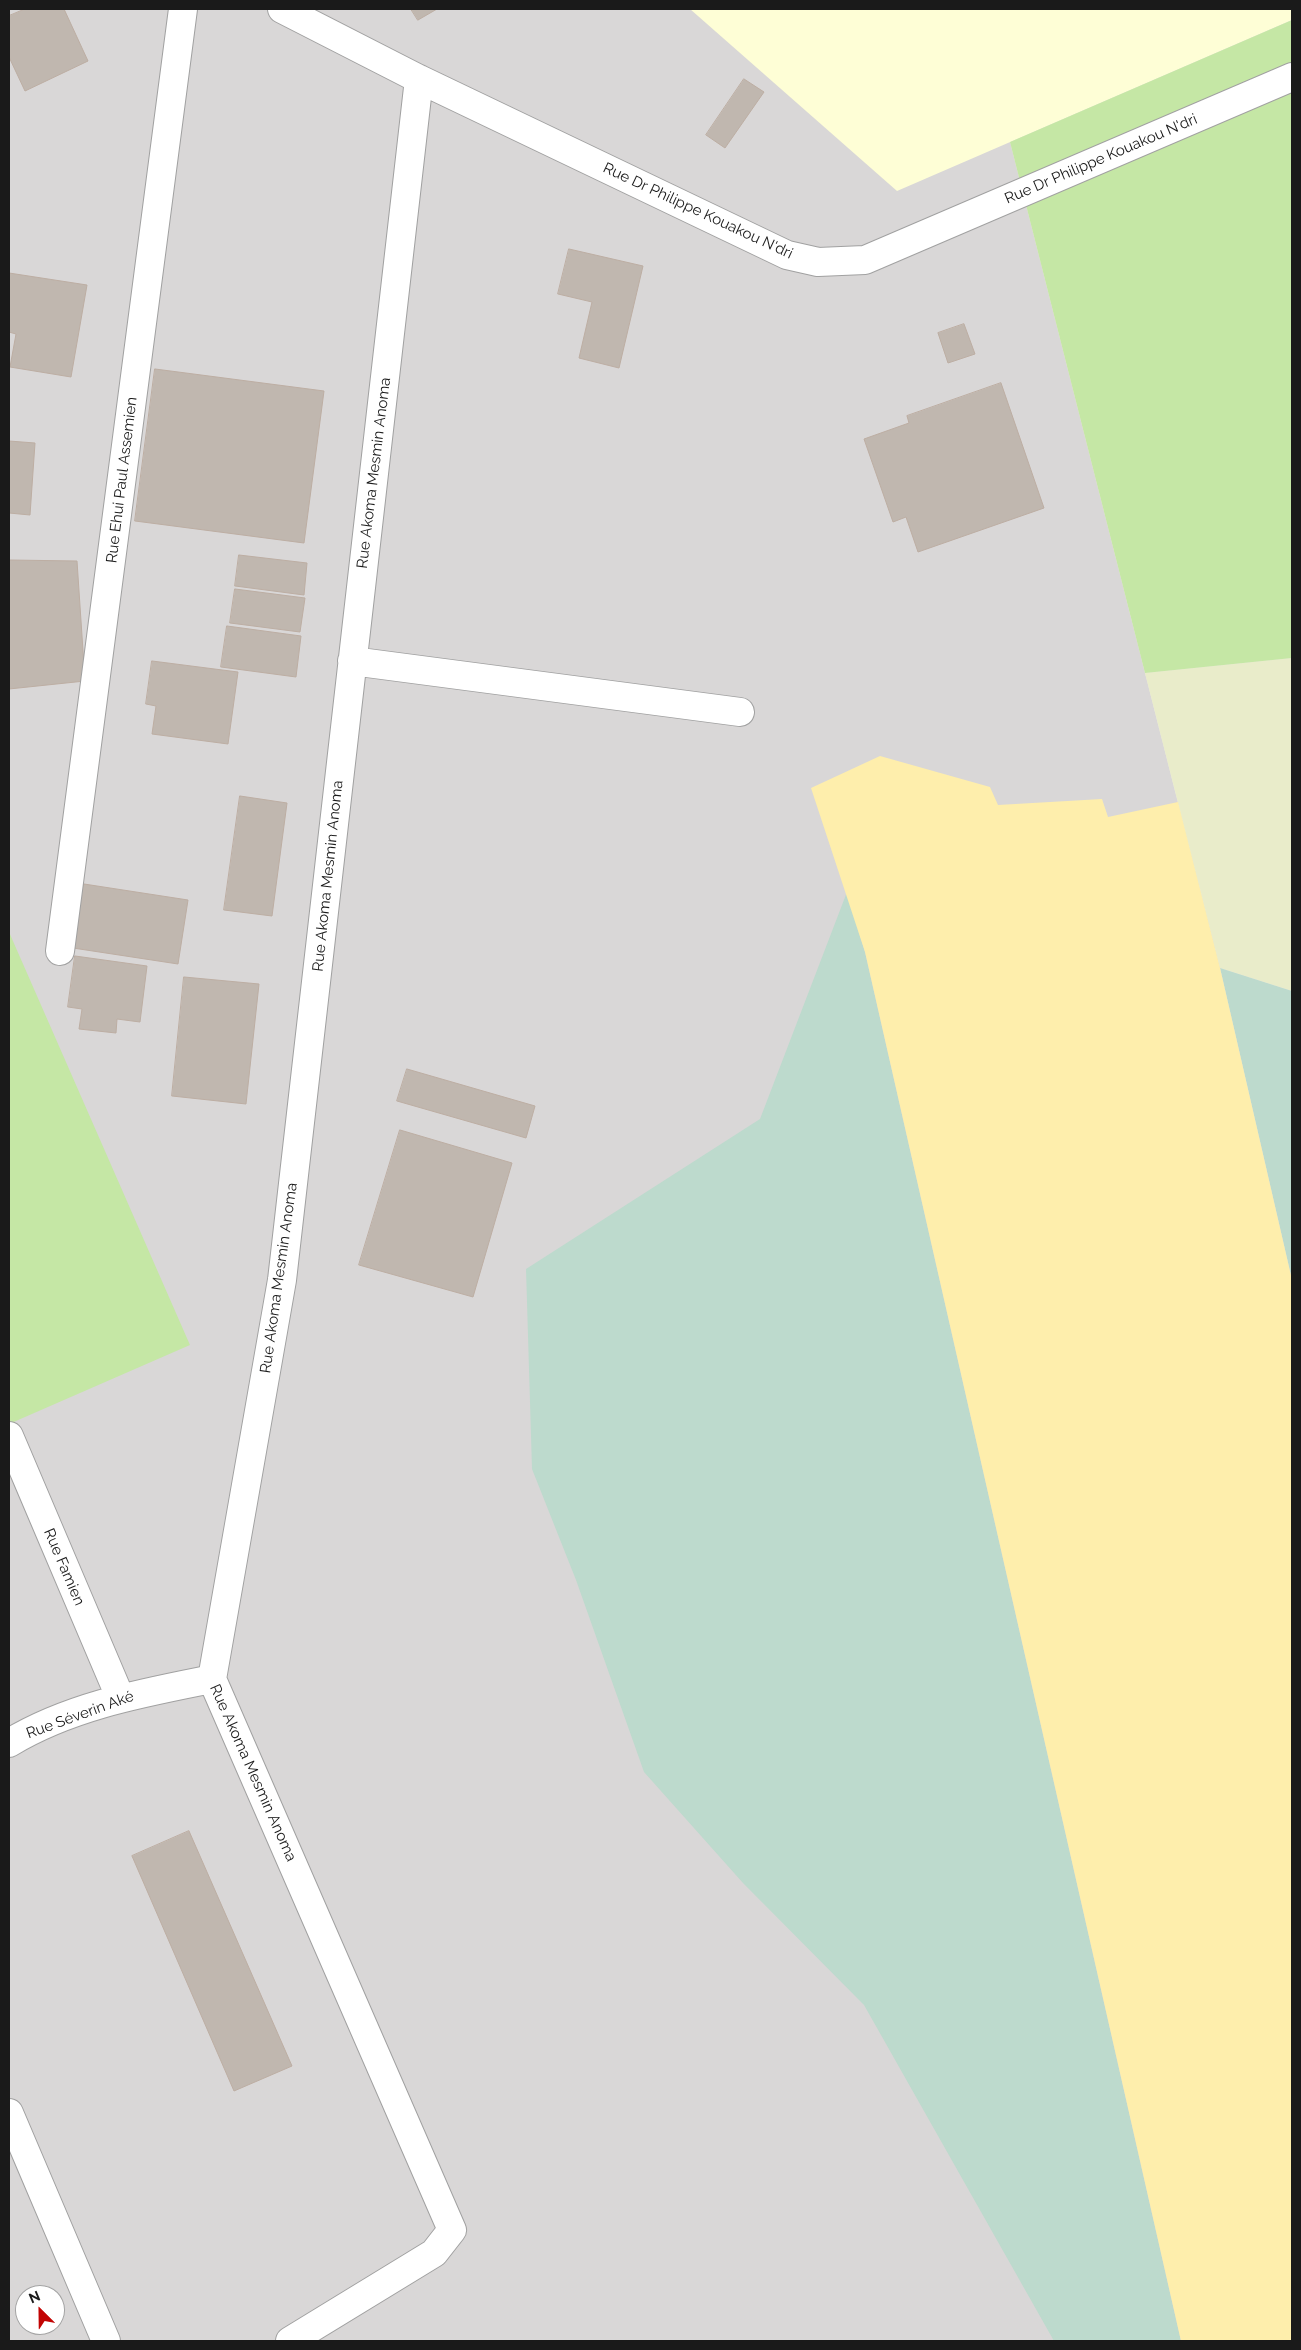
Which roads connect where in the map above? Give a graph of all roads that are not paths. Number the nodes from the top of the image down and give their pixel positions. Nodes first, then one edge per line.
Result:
1 (183, 9) edge
2 (282, 9) edge
3 (1292, 77) edge
4 (419, 79) junction
5 (352, 661) junction
6 (740, 712) dead end
7 (60, 950) dead end
8 (9, 1436) edge
9 (212, 1679) junction
10 (120, 1697) junction
11 (9, 1743) edge
12 (9, 2113) edge
13 (106, 2341) edge
14 (290, 2341) edge

1 - 7 street, Rue Ehui Paul Assemien
2 - 4 street, Rue Dr Philippe Kouakou N'dri
3 - 4 street, Rue Dr Philippe Kouakou N'dri
4 - 5 street, Rue Akoma Mesmin Anoma
5 - 6 street
5 - 9 street, Rue Akoma Mesmin Anoma
8 - 10 street, Rue Famien
9 - 10 street, Rue Séverin Aké
9 - 14 street, Rue Akoma Mesmin Anoma
10 - 11 street, Rue Séverin Aké
12 - 13 street

